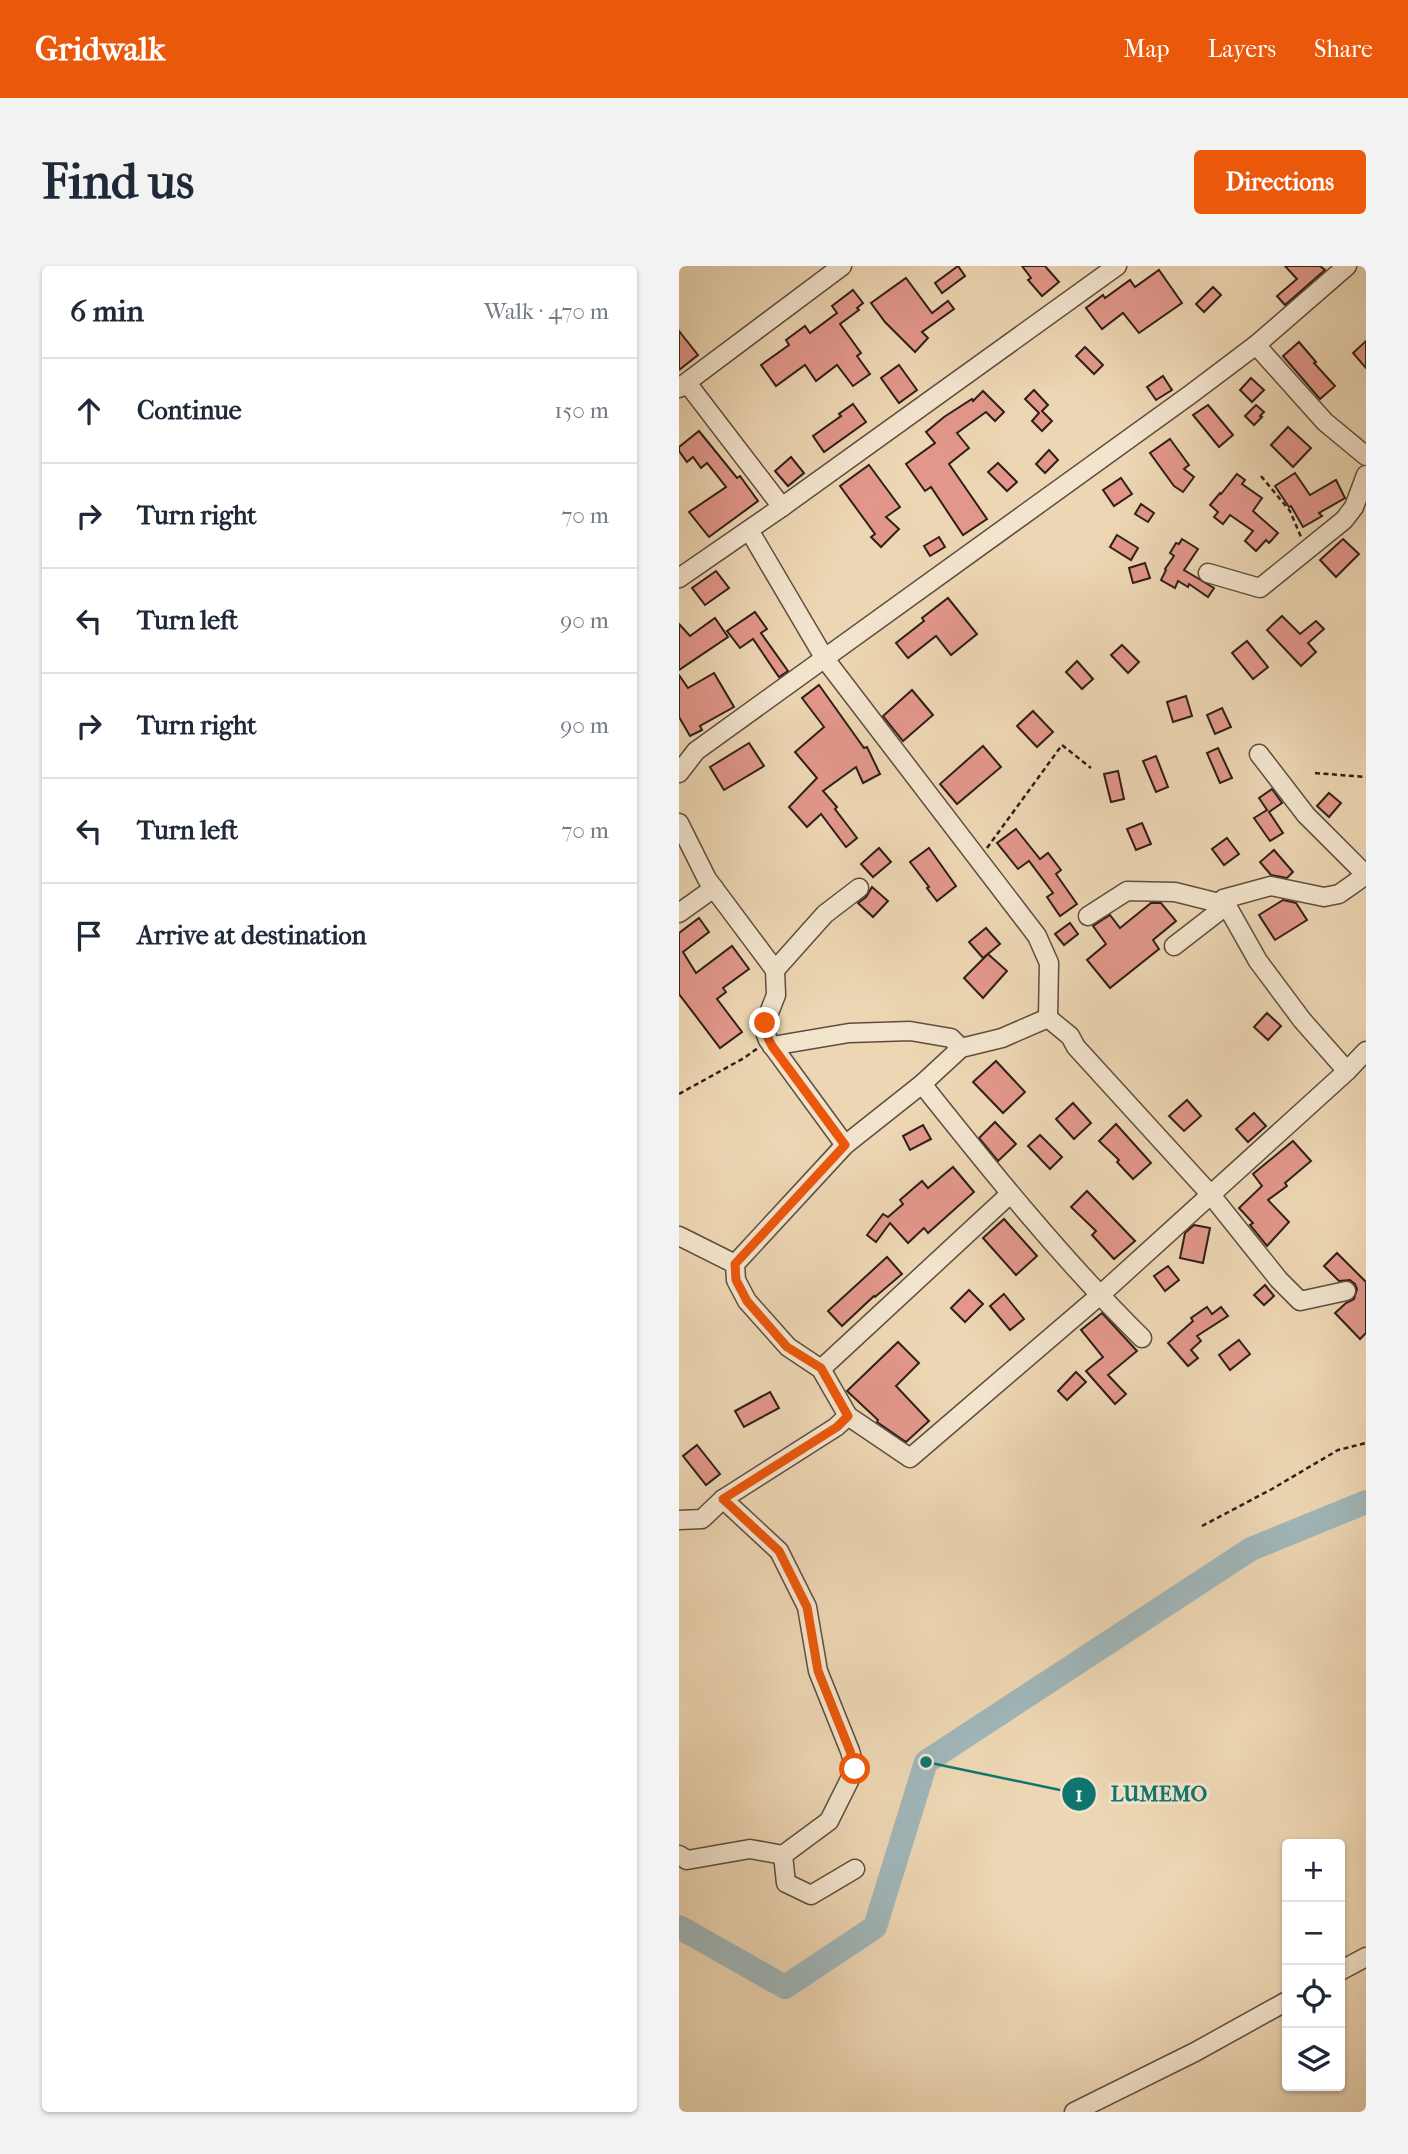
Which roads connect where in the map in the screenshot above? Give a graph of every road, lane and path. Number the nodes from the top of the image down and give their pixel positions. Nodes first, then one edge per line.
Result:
1 (842, 266) edge
2 (1117, 266) edge
3 (1347, 266) edge
4 (1256, 345) junction
5 (683, 386) edge
6 (1366, 456) edge
7 (1366, 475) edge
8 (1261, 476) dead end
9 (782, 507) junction
10 (749, 530) junction
11 (1307, 550) junction
12 (1208, 573) dead end
13 (679, 578) edge
14 (825, 659) junction
15 (1259, 754) dead end
16 (1091, 768) dead end
17 (679, 772) edge
18 (1315, 773) dead end
19 (1366, 777) edge
20 (679, 823) edge
21 (979, 859) junction
22 (1366, 875) edge
23 (714, 888) junction
24 (859, 888) dead end
25 (1227, 905) junction
26 (679, 913) edge
27 (1088, 916) dead end
28 (1174, 947) dead end
29 (775, 970) junction
30 (1048, 1018) junction
31 (770, 1043) junction
32 (961, 1048) junction
33 (1366, 1051) edge
34 (1347, 1071) junction
35 (922, 1084) junction
36 (679, 1094) edge
37 (845, 1145) junction
38 (1010, 1194) junction
39 (1212, 1195) junction
40 (679, 1236) edge
41 (735, 1264) junction
42 (1346, 1291) dead end
43 (1099, 1296) junction
44 (1142, 1338) dead end
45 (821, 1368) junction
46 (848, 1416) junction
47 (1366, 1443) edge
48 (723, 1499) junction
49 (679, 1520) edge
50 (1202, 1526) dead end
51 (679, 1855) edge
52 (783, 1855) junction
53 (855, 1869) dead end
54 (1366, 1957) edge
55 (1345, 1968) edge
56 (1282, 2004) edge
57 (1083, 2110) edge

1 - 5 street
2 - 9 street
3 - 4 street
4 - 6 street
4 - 14 street
5 - 9 street
7 - 11 street
8 - 11 path
9 - 10 street
10 - 13 street
10 - 14 street
11 - 12 street
14 - 17 street
14 - 21 street
15 - 22 street
16 - 21 path
18 - 19 path
20 - 23 street
21 - 30 street
22 - 25 street
23 - 26 street
23 - 29 street
24 - 29 street
25 - 27 street
25 - 28 street
25 - 34 street
29 - 31 street
30 - 32 street
30 - 39 street
31 - 32 street
31 - 36 path
31 - 37 street
32 - 35 street
33 - 34 street
34 - 39 street
35 - 37 street
35 - 38 street
37 - 41 street
38 - 43 street
38 - 45 street
39 - 42 street
39 - 43 street
40 - 41 street
41 - 45 street
43 - 44 street
43 - 46 street
45 - 46 street
46 - 48 street
47 - 50 path
48 - 49 street
48 - 52 street
51 - 52 street
52 - 53 street
54 - 55 street
56 - 57 street

